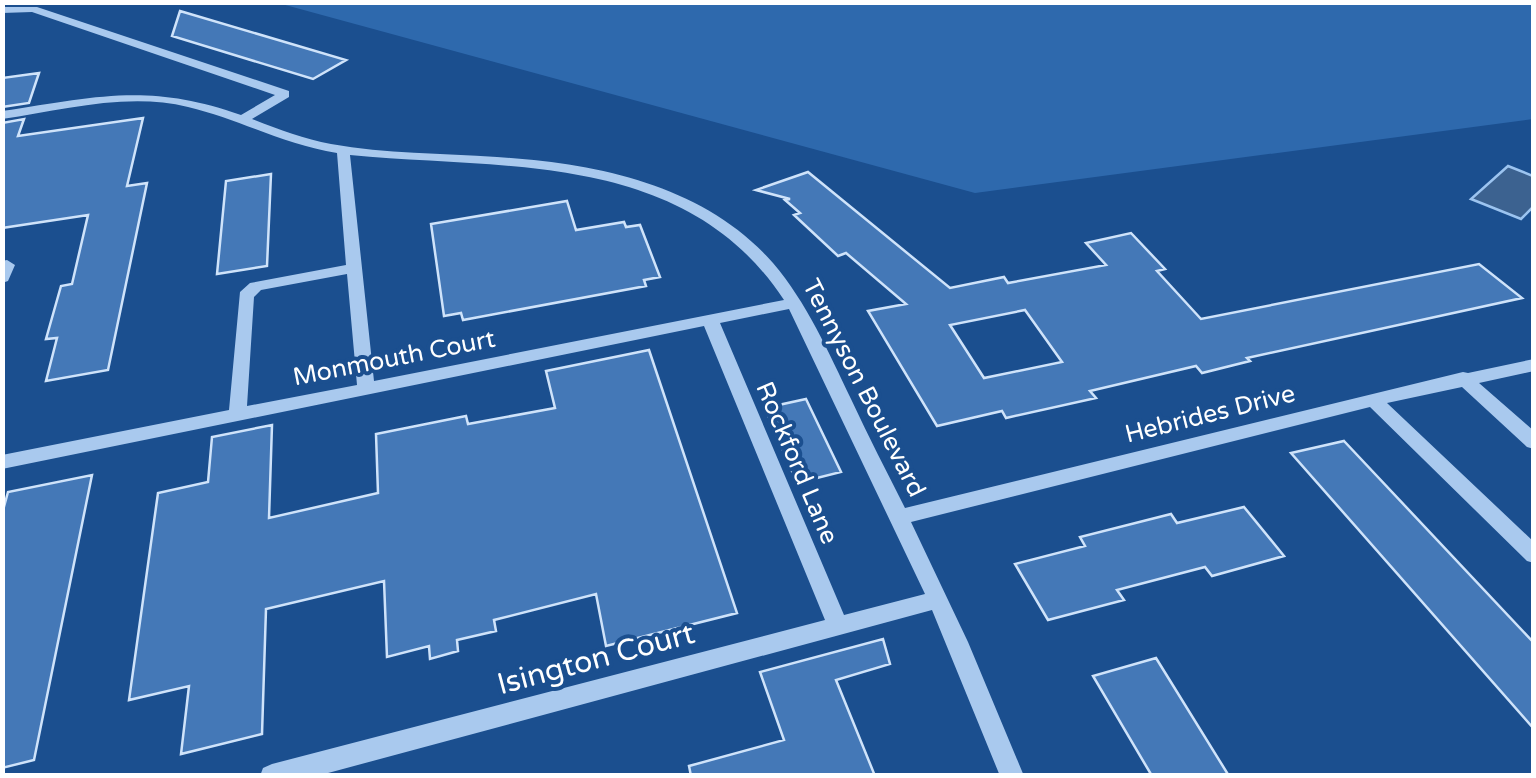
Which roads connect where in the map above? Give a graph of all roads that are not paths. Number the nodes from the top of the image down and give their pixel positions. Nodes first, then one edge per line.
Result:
1 (2, 10) edge
2 (2, 115) edge
3 (240, 120) junction
4 (343, 150) junction
5 (2, 266) edge
6 (355, 268) junction
7 (2, 278) edge
8 (794, 303) junction
9 (710, 320) junction
10 (1534, 364) edge
11 (1463, 378) junction
12 (366, 389) junction
13 (1373, 400) junction
14 (238, 415) junction
15 (1534, 442) edge
16 (2, 462) edge
17 (900, 517) junction
18 (1534, 555) edge
19 (936, 600) junction
20 (838, 626) junction
21 (272, 776) edge
22 (1012, 776) edge

1 - 3 street
2 - 3 street, Tennyson Boulevard
3 - 4 street, Tennyson Boulevard
4 - 6 street
4 - 8 street, Tennyson Boulevard
5 - 7 street
6 - 12 street
6 - 14 street
8 - 9 street, Monmouth Court
8 - 17 street, Tennyson Boulevard
9 - 12 street, Monmouth Court
9 - 20 street, Rockford Lane
10 - 11 street, Hebrides Drive
11 - 13 street, Hebrides Drive
11 - 15 street
12 - 14 street, Monmouth Court
13 - 17 street, Hebrides Drive
13 - 18 street
14 - 16 street, Monmouth Court
17 - 19 street, Tennyson Boulevard
19 - 20 street, Isington Court
19 - 22 street, Tennyson Boulevard
20 - 21 street, Isington Court

